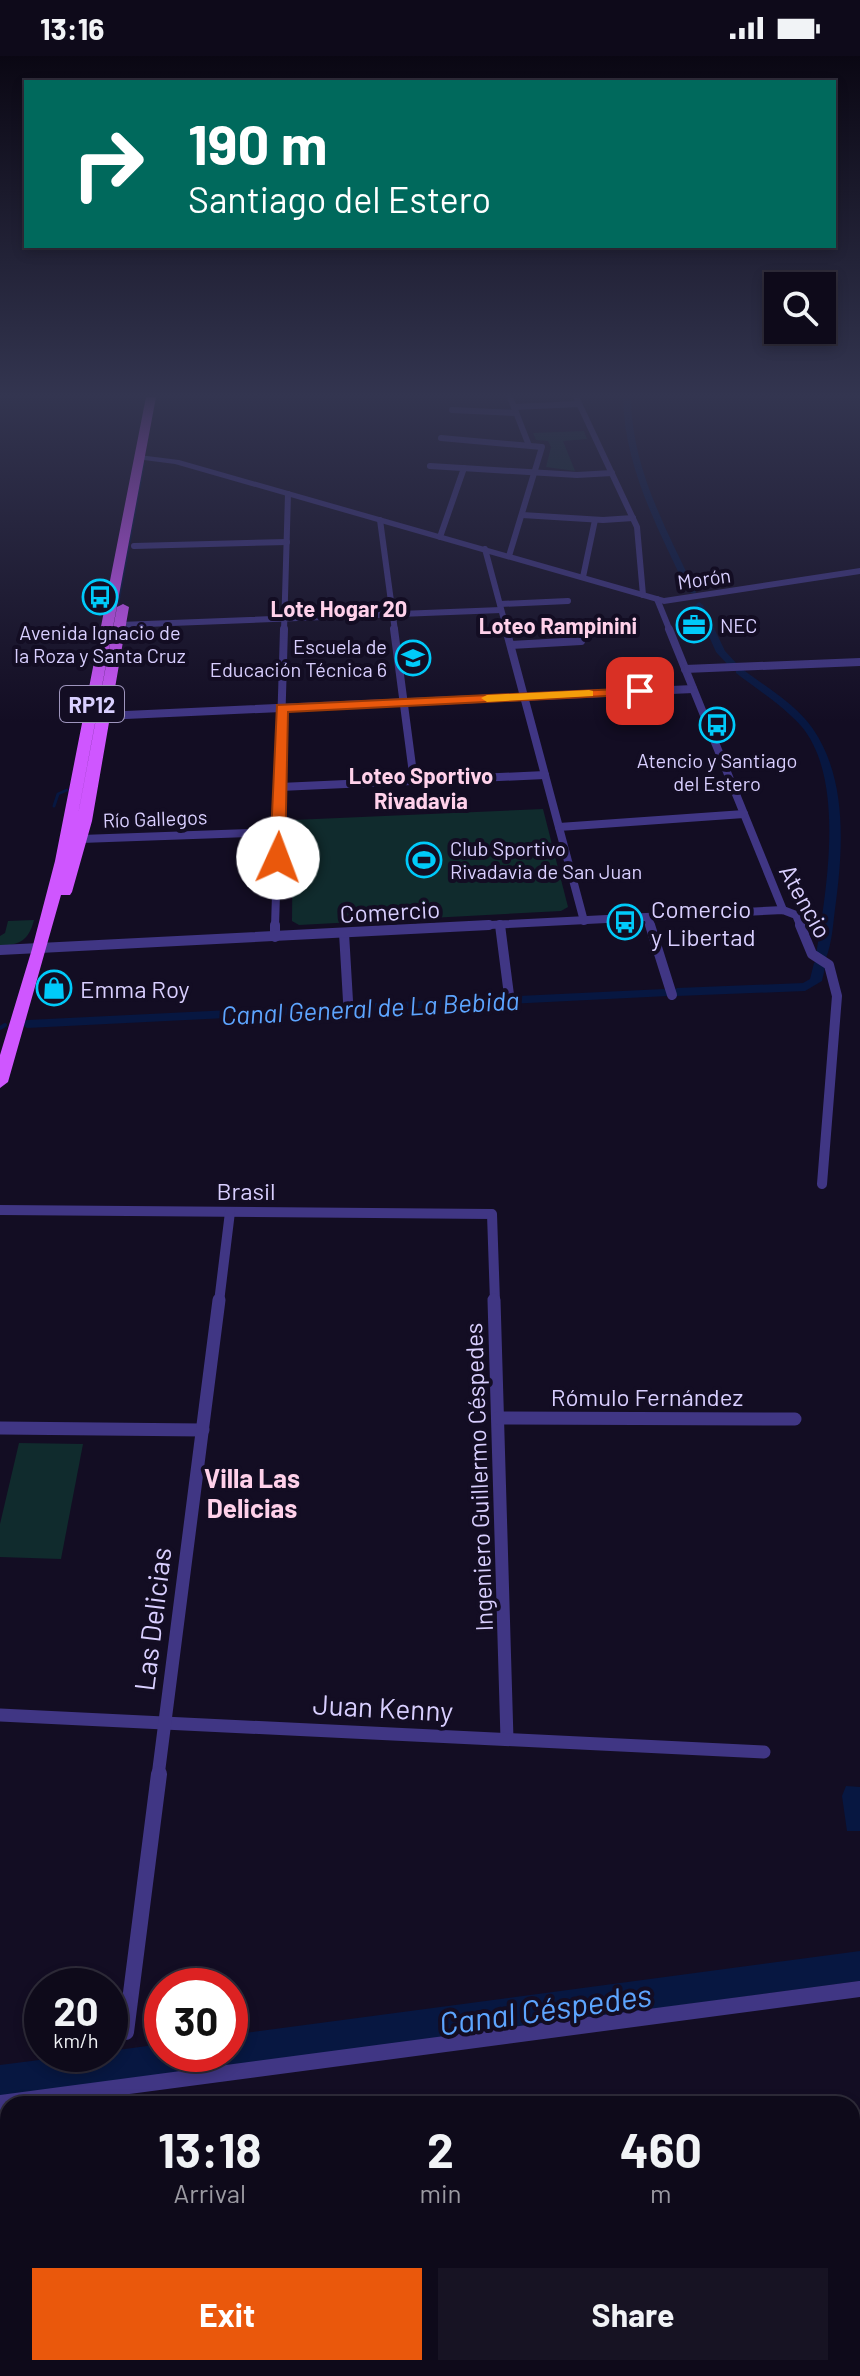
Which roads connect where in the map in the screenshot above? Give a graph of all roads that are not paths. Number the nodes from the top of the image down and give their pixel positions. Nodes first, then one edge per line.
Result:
1 (135, 505) edge
2 (139, 505) edge
3 (288, 505) edge
4 (328, 505) edge
5 (451, 505) edge
6 (525, 505) edge
7 (627, 505) edge
8 (522, 515) junction
9 (633, 518) junction
10 (380, 520) junction
11 (595, 520) junction
12 (440, 537) junction
13 (287, 542) junction
14 (134, 546) junction
15 (485, 549) junction
16 (509, 556) junction
17 (860, 571) edge
18 (583, 577) junction
19 (643, 595) junction
20 (657, 599) junction
21 (568, 601) dead end
22 (501, 607) junction
23 (392, 614) junction
24 (284, 618) junction
25 (120, 625) junction
26 (581, 641) dead end
27 (511, 645) junction
28 (860, 662) edge
29 (685, 669) junction
30 (693, 689) junction
31 (524, 697) junction
32 (403, 702) junction
33 (282, 708) junction
34 (104, 716) junction
35 (545, 775) junction
36 (414, 781) junction
37 (280, 787) junction
38 (744, 814) junction
39 (559, 827) junction
40 (278, 832) junction
41 (81, 839) junction
42 (783, 910) junction
43 (648, 917) junction
44 (584, 921) junction
45 (500, 925) junction
46 (344, 933) junction
47 (275, 937) junction
48 (40, 949) junction
49 (0, 950) edge
50 (509, 995) dead end
51 (672, 995) dead end
52 (348, 1001) dead end
53 (0, 1082) edge
54 (822, 1184) dead end
55 (0, 1210) edge
56 (230, 1212) junction
57 (492, 1214) joint
58 (498, 1418) junction
59 (795, 1419) dead end
60 (0, 1428) edge
61 (203, 1430) junction
62 (0, 1715) edge
63 (165, 1723) junction
64 (507, 1739) junction
65 (764, 1752) dead end
66 (860, 1989) edge
67 (128, 2016) edge
68 (53, 2096) edge

1 - 48 main road, RP12
2 - 14 main road, RP12
3 - 13 street
4 - 10 street, Morón
5 - 12 street
6 - 8 street
7 - 9 street
8 - 11 street
8 - 16 street
9 - 11 street
9 - 19 street
10 - 12 street, Morón
10 - 23 street
11 - 18 street
12 - 15 street, Morón
13 - 14 street
13 - 24 street
14 - 25 main road, RP12
15 - 16 street, Morón
15 - 22 street
16 - 18 street, Morón
17 - 20 street, Morón
18 - 19 street, Morón
19 - 20 street, Morón
20 - 29 street, Atencio
21 - 22 street
22 - 23 street
22 - 27 street
23 - 24 street
23 - 32 street
24 - 25 street
24 - 33 street
25 - 34 main road, RP12
26 - 27 street
27 - 31 street
28 - 29 street
29 - 30 street, Atencio
30 - 31 street
30 - 38 street, Atencio
31 - 32 street
31 - 35 street
32 - 33 street
32 - 36 street
33 - 34 street
33 - 37 street
34 - 41 main road, RP12
35 - 36 street
35 - 39 street
36 - 37 street
37 - 40 street
38 - 39 street
38 - 42 street, Atencio
39 - 44 street
40 - 41 street, Río Gallegos
40 - 47 street
41 - 48 main road, RP12
42 - 43 street, Comercio
42 - 54 street, Atencio
43 - 44 street, Comercio
43 - 51 street
44 - 45 street, Comercio
45 - 46 street, Comercio
45 - 50 street
46 - 47 street, Comercio
46 - 52 street
47 - 48 street, Comercio
48 - 49 street, Comercio
48 - 53 main road, RP12
55 - 56 street, Brasil
56 - 57 street, Brasil
56 - 61 street, Las Delicias
57 - 58 street, Ingeniero Guillermo Céspedes
58 - 59 street, Rómulo Fernández
58 - 64 street, Ingeniero Guillermo Céspedes
60 - 61 street
61 - 63 street, Las Delicias
62 - 63 street, Juan Kenny
63 - 64 street, Juan Kenny
63 - 67 street, Las Delicias
64 - 65 street, Juan Kenny
66 - 68 street

